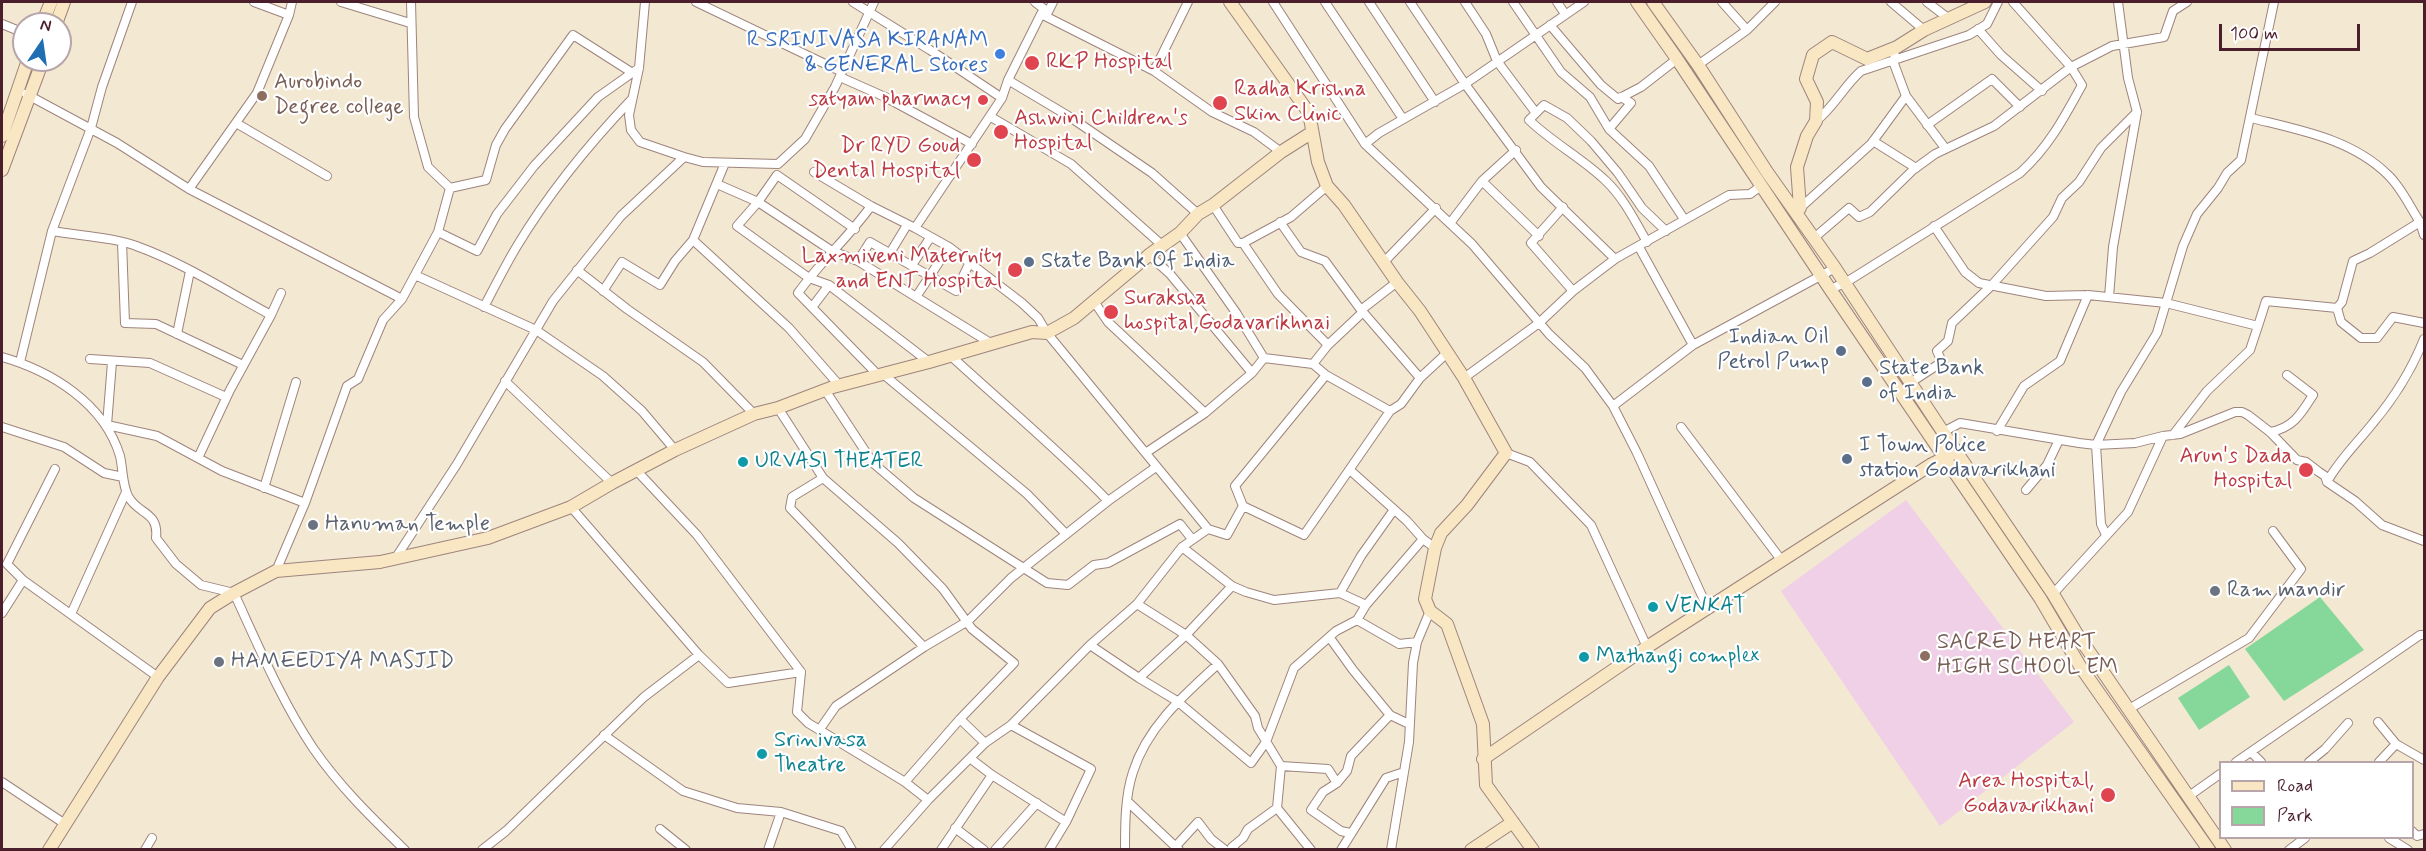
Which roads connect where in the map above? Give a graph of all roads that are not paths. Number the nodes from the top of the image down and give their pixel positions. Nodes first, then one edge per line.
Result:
1 (132, 2) edge
2 (254, 2) edge
3 (292, 2) edge
4 (341, 2) edge
5 (411, 2) edge
6 (645, 2) edge
7 (696, 2) edge
8 (853, 2) edge
9 (1035, 2) edge
10 (1053, 2) edge
11 (1188, 2) edge
12 (1230, 2) edge
13 (1273, 2) edge
14 (1325, 2) edge
15 (1369, 2) edge
16 (1410, 2) edge
17 (1465, 2) edge
18 (1513, 2) edge
19 (1557, 2) edge
20 (1584, 2) edge
21 (1637, 2) edge
22 (1653, 2) edge
23 (1722, 2) edge
24 (1775, 2) edge
25 (1891, 2) edge
26 (1927, 2) edge
27 (1985, 2) edge
28 (1998, 2) edge
29 (2013, 2) edge
30 (2118, 2) edge
31 (2187, 2) edge
32 (2274, 2) edge
33 (871, 6) edge
34 (1044, 13) junction
35 (1565, 14) junction
36 (289, 15) junction
37 (1948, 18) junction
38 (410, 23) junction
39 (1550, 25) junction
40 (1978, 29) junction
41 (1747, 30) junction
42 (1924, 30) junction
43 (1535, 35) junction
44 (2122, 44) junction
45 (1898, 47) junction
46 (1677, 58) junction
47 (1497, 61) junction
48 (1893, 61) junction
49 (1698, 65) junction
50 (2071, 67) junction
51 (635, 70) junction
52 (1154, 71) junction
53 (24, 72) edge
54 (38, 72) edge
55 (841, 74) junction
56 (1008, 80) junction
57 (1465, 84) junction
58 (18, 89) junction
59 (2042, 90) junction
60 (29, 95) junction
61 (1906, 96) junction
62 (1621, 97) junction
63 (1002, 98) junction
64 (631, 99) junction
65 (1436, 102) junction
66 (2020, 107) junction
67 (2137, 112) junction
68 (1536, 113) junction
69 (990, 117) junction
70 (2251, 118) junction
71 (1403, 119) junction
72 (1816, 121) junction
73 (236, 123) junction
74 (1927, 125) junction
75 (91, 128) junction
76 (1609, 129) junction
77 (1311, 133) junction
78 (2, 136) edge
79 (1873, 141) junction
80 (972, 144) junction
81 (1365, 144) junction
82 (1945, 148) junction
83 (1516, 150) junction
84 (1281, 152) junction
85 (684, 157) junction
86 (725, 163) junction
87 (1916, 168) junction
88 (2, 170) edge
89 (814, 172) dead end
90 (327, 176) dead end
91 (1482, 181) junction
92 (717, 184) junction
93 (1327, 186) junction
94 (1761, 186) junction
95 (450, 188) junction
96 (189, 189) junction
97 (758, 202) junction
98 (1213, 205) junction
99 (872, 206) junction
100 (1563, 207) junction
101 (1436, 208) junction
102 (1798, 210) junction
103 (1198, 214) junction
104 (1684, 219) junction
105 (1280, 222) junction
106 (1451, 222) junction
107 (2420, 222) junction
108 (911, 226) junction
109 (1934, 226) junction
110 (855, 229) junction
111 (52, 231) junction
112 (1666, 231) junction
113 (438, 232) junction
114 (1180, 233) junction
115 (2424, 235) edge
116 (1539, 236) junction
117 (930, 238) junction
118 (1814, 238) junction
119 (693, 240) junction
120 (122, 242) junction
121 (1243, 243) junction
122 (1643, 244) junction
123 (1163, 246) junction
124 (949, 247) junction
125 (832, 251) junction
126 (890, 253) junction
127 (1149, 255) junction
128 (1615, 259) junction
129 (858, 261) junction
130 (1384, 262) junction
131 (969, 264) junction
132 (912, 265) junction
133 (1835, 268) junction
134 (577, 270) junction
135 (190, 271) junction
136 (930, 274) junction
137 (415, 275) junction
138 (1821, 275) junction
139 (809, 278) junction
140 (1397, 282) junction
141 (1845, 283) junction
142 (829, 285) junction
143 (1991, 286) junction
144 (1830, 289) junction
145 (603, 291) junction
146 (1573, 291) junction
147 (281, 293) dead end
148 (2088, 295) junction
149 (916, 297) junction
150 (2109, 297) junction
151 (402, 299) junction
152 (1093, 300) junction
153 (2166, 303) junction
154 (813, 306) junction
155 (484, 307) junction
156 (2337, 308) junction
157 (1362, 311) junction
158 (271, 315) junction
159 (1539, 323) junction
160 (2424, 323) edge
161 (2258, 326) junction
162 (536, 330) junction
163 (1047, 333) junction
164 (177, 334) junction
165 (2424, 339) edge
166 (992, 344) junction
167 (1328, 345) junction
168 (1693, 345) junction
169 (1447, 353) junction
170 (951, 356) junction
171 (2, 357) edge
172 (1264, 358) junction
173 (90, 359) dead end
174 (20, 362) junction
175 (112, 362) junction
176 (929, 362) junction
177 (1313, 363) junction
178 (243, 365) junction
179 (1252, 373) junction
180 (880, 374) junction
181 (1326, 375) junction
182 (2286, 375) dead end
183 (1420, 378) junction
184 (1464, 378) junction
185 (506, 381) junction
186 (296, 382) dead end
187 (1910, 383) junction
188 (839, 385) junction
189 (825, 390) junction
190 (226, 398) junction
191 (1612, 406) junction
192 (778, 408) junction
193 (1390, 411) junction
194 (1205, 413) junction
195 (754, 414) junction
196 (107, 425) junction
197 (2, 427) edge
198 (1682, 427) dead end
199 (1997, 431) junction
200 (2270, 432) junction
201 (2173, 435) junction
202 (2163, 436) junction
203 (1942, 438) junction
204 (2059, 440) junction
205 (2096, 445) junction
206 (675, 450) junction
207 (1147, 452) junction
208 (1506, 453) junction
209 (1951, 454) junction
210 (198, 458) junction
211 (1156, 467) junction
212 (55, 470) dead end
213 (636, 470) junction
214 (1351, 471) junction
215 (123, 477) junction
216 (823, 478) junction
217 (1969, 481) junction
218 (2327, 482) junction
219 (612, 483) junction
220 (264, 488) junction
221 (2026, 490) dead end
222 (126, 492) junction
223 (1108, 501) junction
224 (305, 503) junction
225 (1243, 506) junction
226 (571, 507) junction
227 (1393, 511) junction
228 (1208, 529) junction
229 (2273, 531) dead end
230 (1066, 534) junction
231 (2106, 535) junction
232 (1192, 539) junction
233 (1422, 540) junction
234 (2424, 541) edge
235 (1182, 547) junction
236 (1435, 548) junction
237 (395, 559) junction
238 (1782, 561) junction
239 (1022, 569) junction
240 (276, 571) junction
241 (23, 580) junction
242 (1232, 586) junction
243 (234, 593) junction
244 (1340, 593) junction
245 (2053, 594) junction
246 (1137, 604) junction
247 (1366, 605) junction
248 (1708, 609) junction
249 (1430, 611) junction
250 (2, 613) edge
251 (71, 614) junction
252 (1357, 620) junction
253 (968, 621) junction
254 (2077, 634) junction
255 (1186, 635) junction
256 (2424, 635) edge
257 (1330, 638) junction
258 (2065, 641) junction
259 (1417, 642) junction
260 (1090, 645) junction
261 (2085, 646) junction
262 (924, 647) junction
263 (1647, 647) junction
264 (2072, 653) junction
265 (699, 655) junction
266 (2093, 657) junction
267 (1218, 664) junction
268 (2080, 666) junction
269 (801, 672) junction
270 (158, 677) junction
271 (1139, 678) junction
272 (1178, 701) junction
273 (2129, 710) junction
274 (1390, 715) junction
275 (960, 719) junction
276 (2379, 722) dead end
277 (2348, 723) dead end
278 (1409, 724) junction
279 (1011, 725) junction
280 (820, 729) junction
281 (604, 735) junction
282 (1266, 742) junction
283 (985, 743) junction
284 (2396, 744) junction
285 (2251, 752) junction
286 (970, 759) junction
287 (1483, 759) junction
288 (2424, 760) edge
289 (2238, 761) edge
290 (2260, 761) edge
291 (2310, 761) edge
292 (2380, 761) edge
293 (1281, 766) junction
294 (1404, 772) junction
295 (992, 775) junction
296 (2219, 775) edge
297 (2, 782) edge
298 (905, 782) junction
299 (1337, 783) junction
300 (2189, 796) junction
301 (928, 800) junction
302 (1127, 801) junction
303 (1037, 803) junction
304 (1277, 808) junction
305 (781, 812) junction
306 (1066, 822) junction
307 (1513, 822) junction
308 (65, 824) junction
309 (955, 828) junction
310 (660, 829) dead end
311 (1350, 834) junction
312 (152, 838) dead end
313 (2302, 839) edge
314 (2392, 839) edge
315 (1178, 848) edge
316 (49, 849) edge
317 (145, 849) edge
318 (405, 849) edge
319 (482, 849) edge
320 (686, 849) edge
321 (768, 849) edge
322 (851, 849) edge
323 (884, 849) edge
324 (941, 849) edge
325 (984, 849) edge
326 (995, 849) edge
327 (1049, 849) edge
328 (1125, 849) edge
329 (1231, 849) edge
330 (1311, 849) edge
331 (1341, 849) edge
332 (1391, 849) edge
333 (1472, 849) edge
334 (1533, 849) edge
335 (2208, 849) edge
336 (2225, 849) edge
337 (2289, 849) edge
338 (2408, 849) edge

1 - 75 street
2 - 36 street
3 - 36 street
4 - 38 street
5 - 38 street
6 - 51 street
7 - 55 street
8 - 33 street
9 - 34 street
10 - 34 street
11 - 52 street
12 - 77 street
13 - 81 street
14 - 71 street
15 - 65 street
16 - 57 street
17 - 47 street
18 - 43 street
19 - 35 street
20 - 35 street
21 - 46 street
22 - 49 street
23 - 41 street
24 - 41 street
25 - 42 street
26 - 37 street
27 - 37 street
28 - 40 street
29 - 50 street
30 - 44 street
31 - 44 street
32 - 70 street
33 - 55 street
33 - 63 street
34 - 52 street
34 - 56 street
35 - 39 street
36 - 73 street
37 - 42 street
38 - 95 street
39 - 43 street
39 - 62 street
40 - 48 street
40 - 59 street
41 - 49 street
42 - 45 street
43 - 47 street
43 - 76 street
44 - 50 street
44 - 67 street
45 - 48 street
45 - 72 street
46 - 62 street
46 - 94 street
47 - 57 street
47 - 68 street
48 - 61 street
48 - 72 street
49 - 102 street
50 - 59 street
50 - 109 street
51 - 64 street
51 - 95 street
51 - 113 street
52 - 84 street
53 - 58 street
54 - 60 street
55 - 80 street
55 - 86 street
56 - 63 street
56 - 103 street
57 - 65 street
57 - 83 street
58 - 60 street
58 - 78 street
59 - 66 street
60 - 75 street
60 - 88 street
61 - 74 street
61 - 79 street
62 - 76 street
63 - 69 street
64 - 85 street
64 - 155 street
65 - 71 street
66 - 74 street
66 - 82 street
67 - 143 street
67 - 150 street
68 - 112 street
68 - 122 street
69 - 80 street
69 - 123 street
70 - 107 street
70 - 153 street
71 - 81 street
72 - 102 street
73 - 90 street
73 - 96 street
74 - 82 street
75 - 96 street
75 - 111 street
76 - 104 street
77 - 84 street
77 - 93 street
79 - 87 street
79 - 102 street
80 - 108 street
81 - 101 street
82 - 87 street
83 - 91 street
83 - 100 street
84 - 98 street
85 - 86 street
85 - 134 street
86 - 92 street
87 - 118 street
89 - 99 street
91 - 106 street
91 - 116 street
92 - 97 street
92 - 119 street
93 - 105 street
93 - 130 street
94 - 104 street
94 - 138 street
95 - 113 street
96 - 151 street
97 - 110 street
97 - 125 street
97 - 139 street
98 - 103 street
98 - 121 street
99 - 108 street
99 - 110 street
100 - 116 street
100 - 128 street
101 - 106 street
101 - 130 street
102 - 118 street
103 - 114 street
104 - 112 street
105 - 121 street
105 - 157 street
106 - 159 street
107 - 115 street
107 - 156 street
108 - 117 street
108 - 126 street
109 - 141 street
109 - 143 street
110 - 125 street
111 - 120 street
111 - 174 street
112 - 122 street
113 - 137 street
114 - 123 street
114 - 172 street
116 - 146 street
117 - 124 street
117 - 132 street
118 - 133 street
119 - 145 street
119 - 188 street
120 - 135 street
120 - 164 street
121 - 167 street
122 - 128 street
122 - 168 street
123 - 127 street
124 - 131 street
124 - 136 street
125 - 129 street
125 - 139 street
126 - 129 street
126 - 132 street
127 - 152 street
127 - 179 street
128 - 146 street
129 - 149 street
130 - 140 street
131 - 136 street
131 - 163 street
132 - 136 street
133 - 138 street
133 - 141 street
134 - 145 street
134 - 162 street
135 - 158 street
135 - 164 street
136 - 149 street
137 - 151 street
137 - 155 street
138 - 144 street
138 - 168 street
139 - 142 street
139 - 154 street
140 - 157 street
140 - 169 street
141 - 144 street
141 - 187 street
142 - 154 street
142 - 176 street
143 - 148 street
143 - 187 street
144 - 203 street
145 - 195 street
146 - 159 street
147 - 158 street
148 - 150 street
148 - 199 street
149 - 166 street
150 - 153 street
151 - 224 street
152 - 163 street
152 - 194 street
153 - 161 street
153 - 205 street
154 - 180 street
155 - 162 street
156 - 160 street
156 - 161 street
157 - 167 street
157 - 183 street
158 - 178 street
159 - 184 street
159 - 191 street
161 - 201 street
162 - 185 street
162 - 206 street
163 - 166 street
163 - 207 street
164 - 178 street
165 - 218 street
166 - 170 street
167 - 177 street
168 - 191 street
169 - 183 street
169 - 184 street
170 - 176 street
170 - 223 street
171 - 174 street
172 - 177 street
172 - 179 street
173 - 175 street
174 - 196 street
175 - 190 street
175 - 196 street
176 - 180 street
177 - 181 street
178 - 190 street
179 - 194 street
180 - 188 street
180 - 230 street
181 - 193 street
181 - 225 street
182 - 200 street
183 - 193 street
184 - 208 street
185 - 219 street
185 - 237 street
186 - 220 street
187 - 203 street
188 - 189 street
189 - 192 street
189 - 239 street
190 - 210 street
191 - 248 street
192 - 195 street
192 - 216 street
193 - 214 street
194 - 207 street
195 - 206 street
196 - 210 street
196 - 215 street
197 - 215 street
198 - 238 street
199 - 203 street
199 - 204 street
200 - 201 street
200 - 218 street
201 - 202 street
202 - 205 street
202 - 231 street
203 - 209 street
204 - 205 street
204 - 221 street
205 - 231 street
206 - 213 street
207 - 211 street
208 - 236 street
208 - 263 street
209 - 217 street
209 - 238 street
210 - 220 street
211 - 223 street
211 - 228 street
212 - 241 street
213 - 219 street
213 - 269 street
214 - 225 street
214 - 227 street
215 - 222 street
216 - 253 street
216 - 262 street
217 - 245 street
217 - 258 street
218 - 234 street
219 - 226 street
220 - 224 street
222 - 243 street
222 - 251 street
223 - 230 street
224 - 240 street
225 - 228 street
226 - 237 street
226 - 265 street
227 - 233 street
227 - 244 street
228 - 232 street
229 - 273 street
230 - 239 street
231 - 245 street
232 - 235 street
232 - 239 street
233 - 236 street
233 - 247 street
235 - 242 street
235 - 246 street
236 - 249 street
237 - 240 street
238 - 248 street
239 - 253 street
240 - 243 street
241 - 250 street
241 - 251 street
242 - 244 street
242 - 255 street
243 - 270 street
243 - 318 street
244 - 247 street
245 - 254 street
246 - 255 street
246 - 260 street
247 - 252 street
248 - 263 street
249 - 259 street
249 - 287 street
251 - 270 street
252 - 257 street
252 - 259 street
253 - 262 street
253 - 275 street
254 - 258 street
254 - 261 street
255 - 267 street
255 - 271 street
256 - 285 street
257 - 274 street
257 - 282 street
258 - 264 street
259 - 278 street
260 - 271 street
260 - 279 street
261 - 264 street
261 - 266 street
262 - 280 street
263 - 287 street
264 - 268 street
265 - 269 street
265 - 281 street
266 - 268 street
266 - 273 street
267 - 272 street
267 - 282 street
268 - 335 street
269 - 280 street
270 - 308 street
271 - 272 street
272 - 282 street
272 - 302 street
273 - 300 street
274 - 278 street
274 - 299 street
275 - 283 street
275 - 298 street
276 - 284 street
277 - 291 street
278 - 294 street
279 - 283 street
279 - 306 street
280 - 298 street
281 - 305 street
281 - 319 street
282 - 293 street
283 - 286 street
284 - 288 street
284 - 292 street
285 - 289 street
285 - 290 street
286 - 295 street
286 - 301 street
287 - 307 street
293 - 299 street
293 - 304 street
294 - 311 street
294 - 332 street
295 - 303 street
295 - 309 street
296 - 300 street
297 - 308 street
298 - 301 street
299 - 311 street
300 - 336 street
301 - 323 street
302 - 315 street
302 - 328 street
303 - 306 street
303 - 326 street
304 - 329 street
304 - 330 street
305 - 321 street
305 - 322 street
306 - 327 street
307 - 333 street
307 - 334 street
308 - 316 street
309 - 324 street
309 - 325 street
310 - 320 street
311 - 331 street
312 - 317 street
313 - 337 street
314 - 338 street
315 - 329 street

